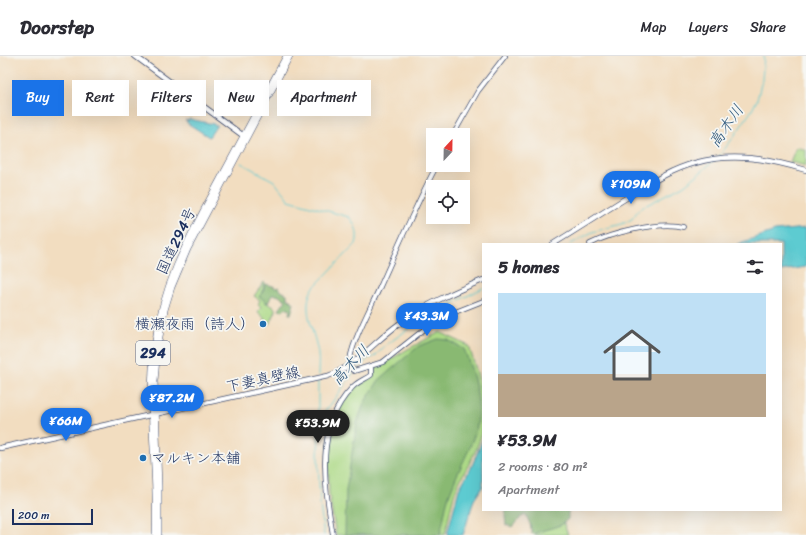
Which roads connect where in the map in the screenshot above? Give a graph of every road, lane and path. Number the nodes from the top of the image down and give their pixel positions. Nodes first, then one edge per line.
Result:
1 (135, 56) edge
2 (286, 56) edge
3 (290, 56) edge
4 (505, 56) edge
5 (457, 128) edge
6 (245, 137) junction
7 (806, 170) edge
8 (433, 172) edge
9 (683, 227) dead end
10 (555, 243) edge
11 (592, 243) edge
12 (482, 280) edge
13 (482, 301) edge
14 (349, 366) junction
15 (371, 366) junction
16 (154, 415) junction
17 (0, 448) edge
18 (155, 535) edge
19 (159, 535) edge
20 (333, 535) edge

1 - 6 main road
2 - 6 highway, 国道294号 / 294
3 - 6 highway, 国道294号 / 294
4 - 5 street
6 - 16 highway, 国道294号 / 294
7 - 10 main road
8 - 14 street
9 - 11 street
12 - 14 main road, 下妻真壁線
13 - 15 street
14 - 15 street
14 - 16 main road, 下妻真壁線
15 - 20 street
16 - 17 main road, 下妻真壁線
16 - 18 highway, 国道294号 / 294
16 - 19 highway, 294

